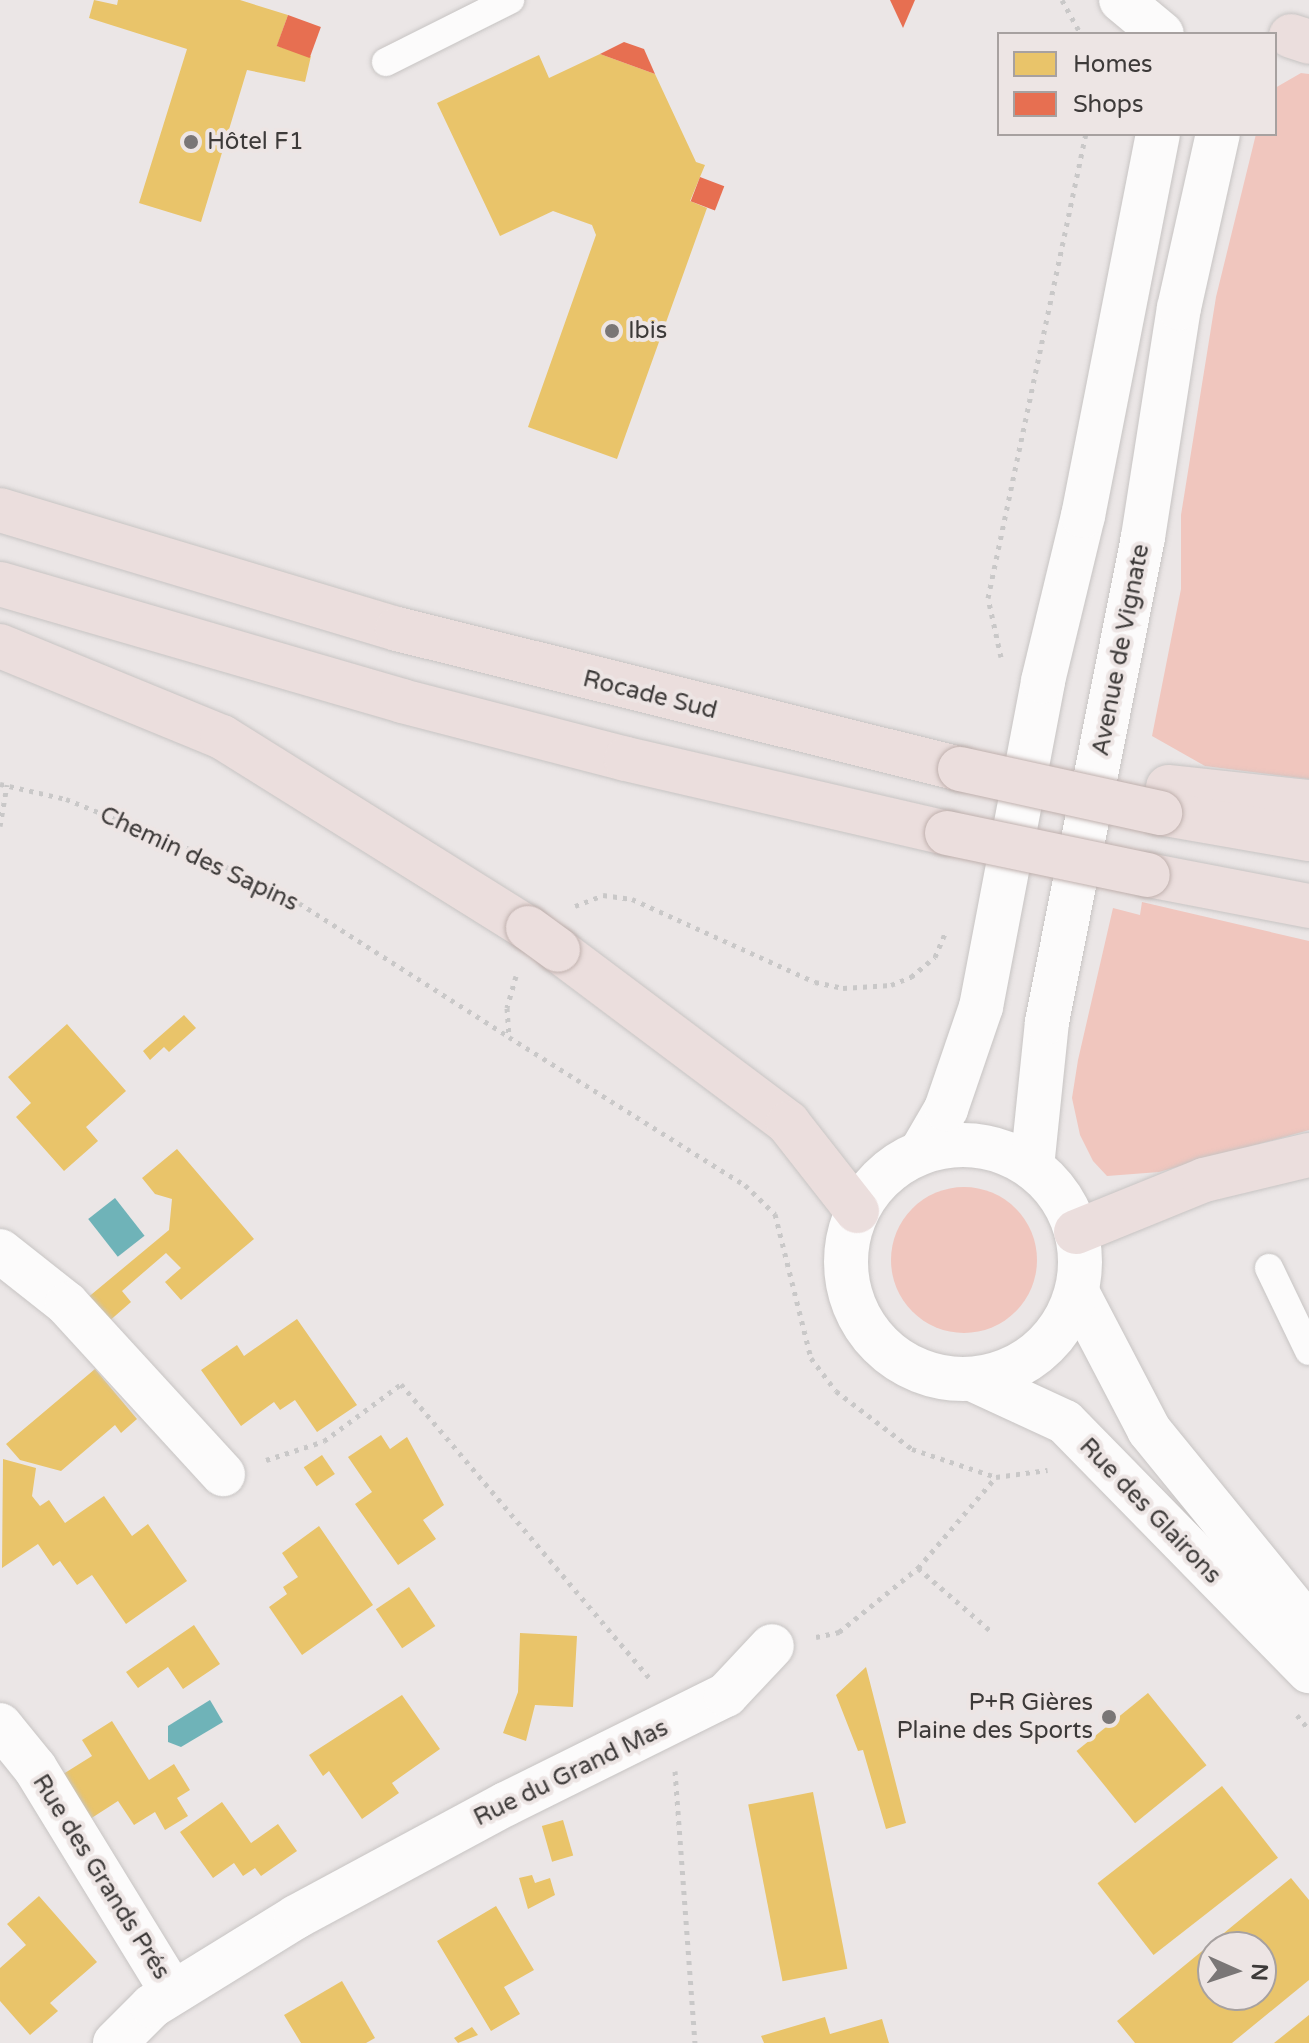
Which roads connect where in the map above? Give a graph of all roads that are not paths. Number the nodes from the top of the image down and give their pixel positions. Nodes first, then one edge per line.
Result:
1 (510, 0) edge
2 (1121, 0) edge
3 (1157, 32) edge
4 (386, 62) dead end
5 (1158, 136) edge
6 (1218, 136) edge
7 (0, 510) edge
8 (0, 584) edge
9 (0, 646) edge
10 (1163, 800) junction
11 (1309, 802) edge
12 (1309, 839) edge
13 (1309, 906) edge
14 (921, 1152) junction
15 (1309, 1155) edge
16 (1032, 1167) junction
17 (857, 1211) junction
18 (1076, 1232) junction
19 (0, 1251) edge
20 (1269, 1268) dead end
21 (1077, 1292) junction
22 (1309, 1351) edge
23 (972, 1379) junction
24 (223, 1474) road end
25 (1309, 1626) edge
26 (772, 1646) road end
27 (1300, 1690) edge
28 (0, 1725) edge
29 (172, 1992) junction
30 (115, 2043) edge

1 - 4 lane
2 - 3 street
5 - 14 street
6 - 16 street, Avenue de Vignate
7 - 10 highway, Rocade Sud, bridge
8 - 13 highway, bridge
9 - 17 highway
10 - 11 highway
10 - 12 highway, Rocade Sud
14 - 16 street
14 - 17 street
15 - 18 highway
16 - 18 street
17 - 23 street
18 - 21 street
19 - 24 street
20 - 22 lane
21 - 23 street
21 - 25 street, Rue des Glairons
23 - 27 street, Rue des Glairons
26 - 29 street, Rue du Grand Mas
28 - 29 street, Rue des Grands Prés
29 - 30 street, Rue du Grand Mas

